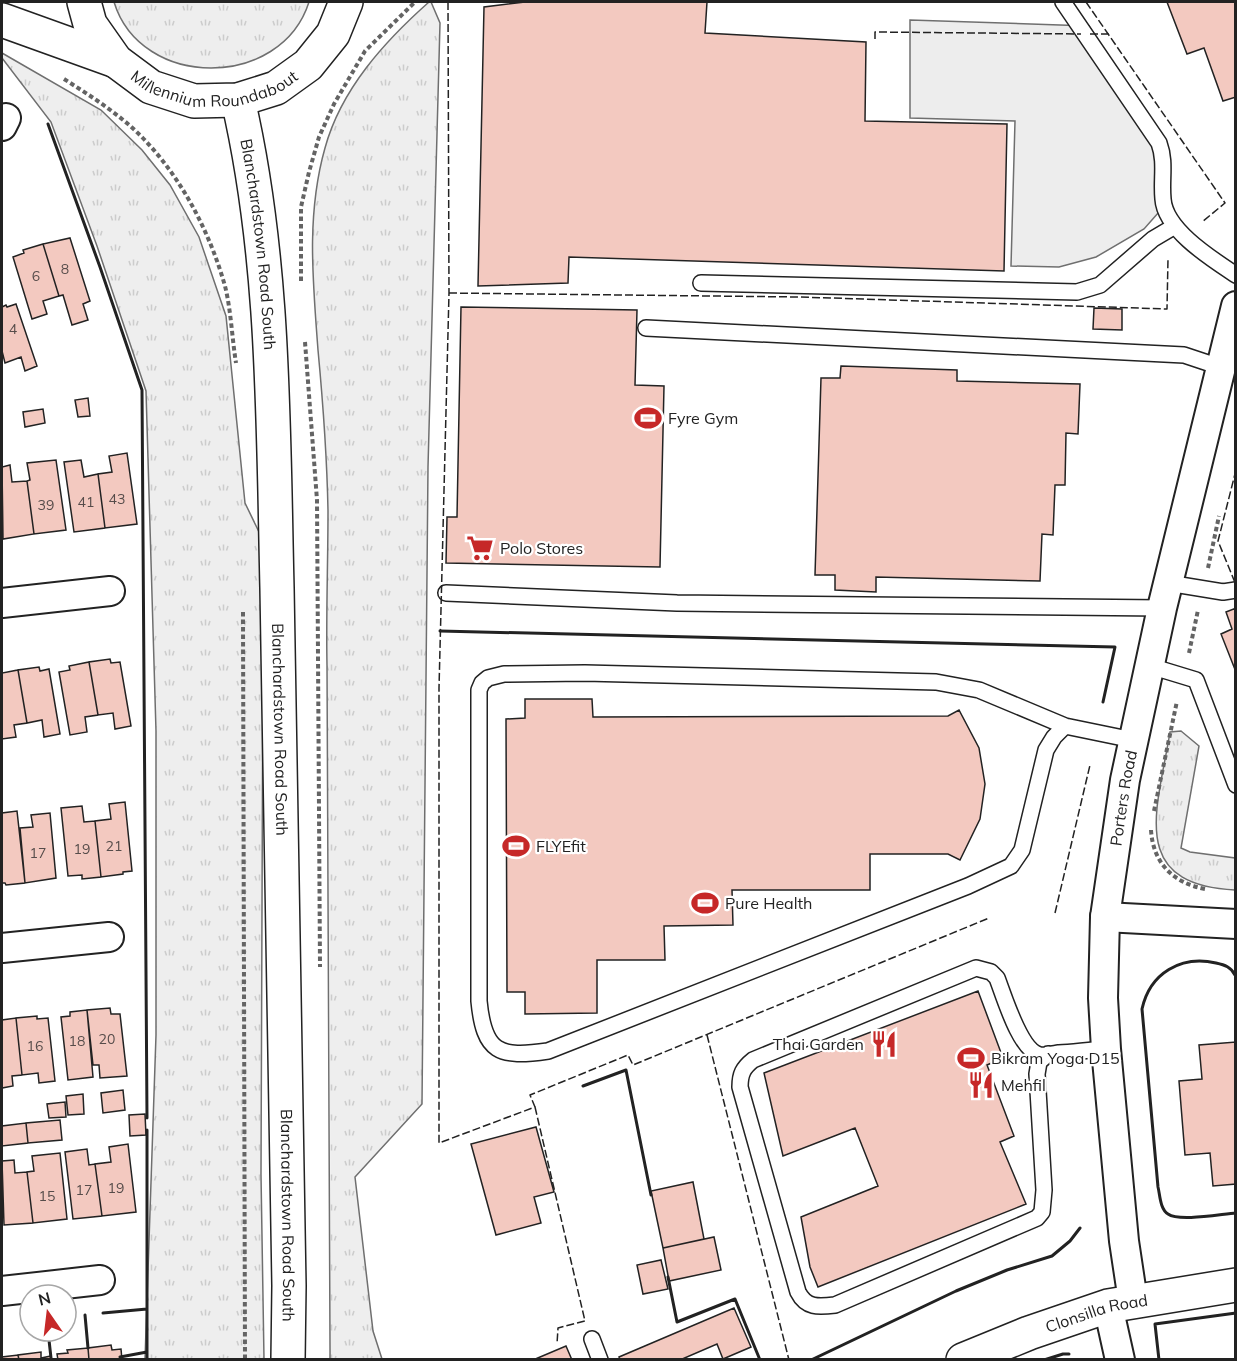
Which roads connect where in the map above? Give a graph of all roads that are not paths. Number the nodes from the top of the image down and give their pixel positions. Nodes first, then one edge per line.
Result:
1 (84, 2) edge
2 (346, 2) edge
3 (1063, 2) edge
4 (2, 20) edge
5 (116, 61) junction
6 (238, 100) junction
7 (1174, 226) junction
8 (1236, 275) edge
9 (700, 283) dead end
10 (1236, 306) edge
11 (646, 328) dead end
12 (1220, 367) junction
13 (110, 591) dead end
14 (1236, 591) edge
15 (446, 593) dead end
16 (1165, 596) junction
17 (2, 603) edge
18 (1150, 666) junction
19 (1065, 726) junction
20 (1133, 740) junction
21 (1236, 785) edge
22 (1105, 917) junction
23 (1236, 924) edge
24 (110, 937) dead end
25 (2, 948) edge
26 (1106, 1049) junction
27 (1048, 1054) junction
28 (100, 1280) dead end
29 (1236, 1285) edge
30 (2, 1291) edge
31 (1120, 1304) junction
32 (592, 1339) dead end
33 (288, 1359) edge
34 (600, 1359) edge
35 (963, 1359) edge
36 (1120, 1359) edge

1 - 5 main road, Millennium Roundabout
2 - 6 main road, Millennium Roundabout
3 - 7 lane
4 - 5 main road
5 - 6 main road, Millennium Roundabout
6 - 33 main road, Blanchardstown Road South
7 - 8 lane
7 - 9 lane
10 - 12 street, Porters Road
11 - 12 lane
12 - 16 street, Porters Road
13 - 17 street
14 - 16 lane
15 - 16 lane
16 - 18 street, Porters Road
18 - 20 street, Porters Road
18 - 21 lane
19 - 19 lane
19 - 20 lane
20 - 22 street, Porters Road
22 - 23 street
22 - 26 street, Porters Road
24 - 25 street
26 - 27 lane
26 - 31 street, Porters Road
27 - 27 lane
28 - 30 street
29 - 31 main road, Clonsilla Road
31 - 35 main road, Clonsilla Road
31 - 36 street, Porters Road
32 - 34 lane

